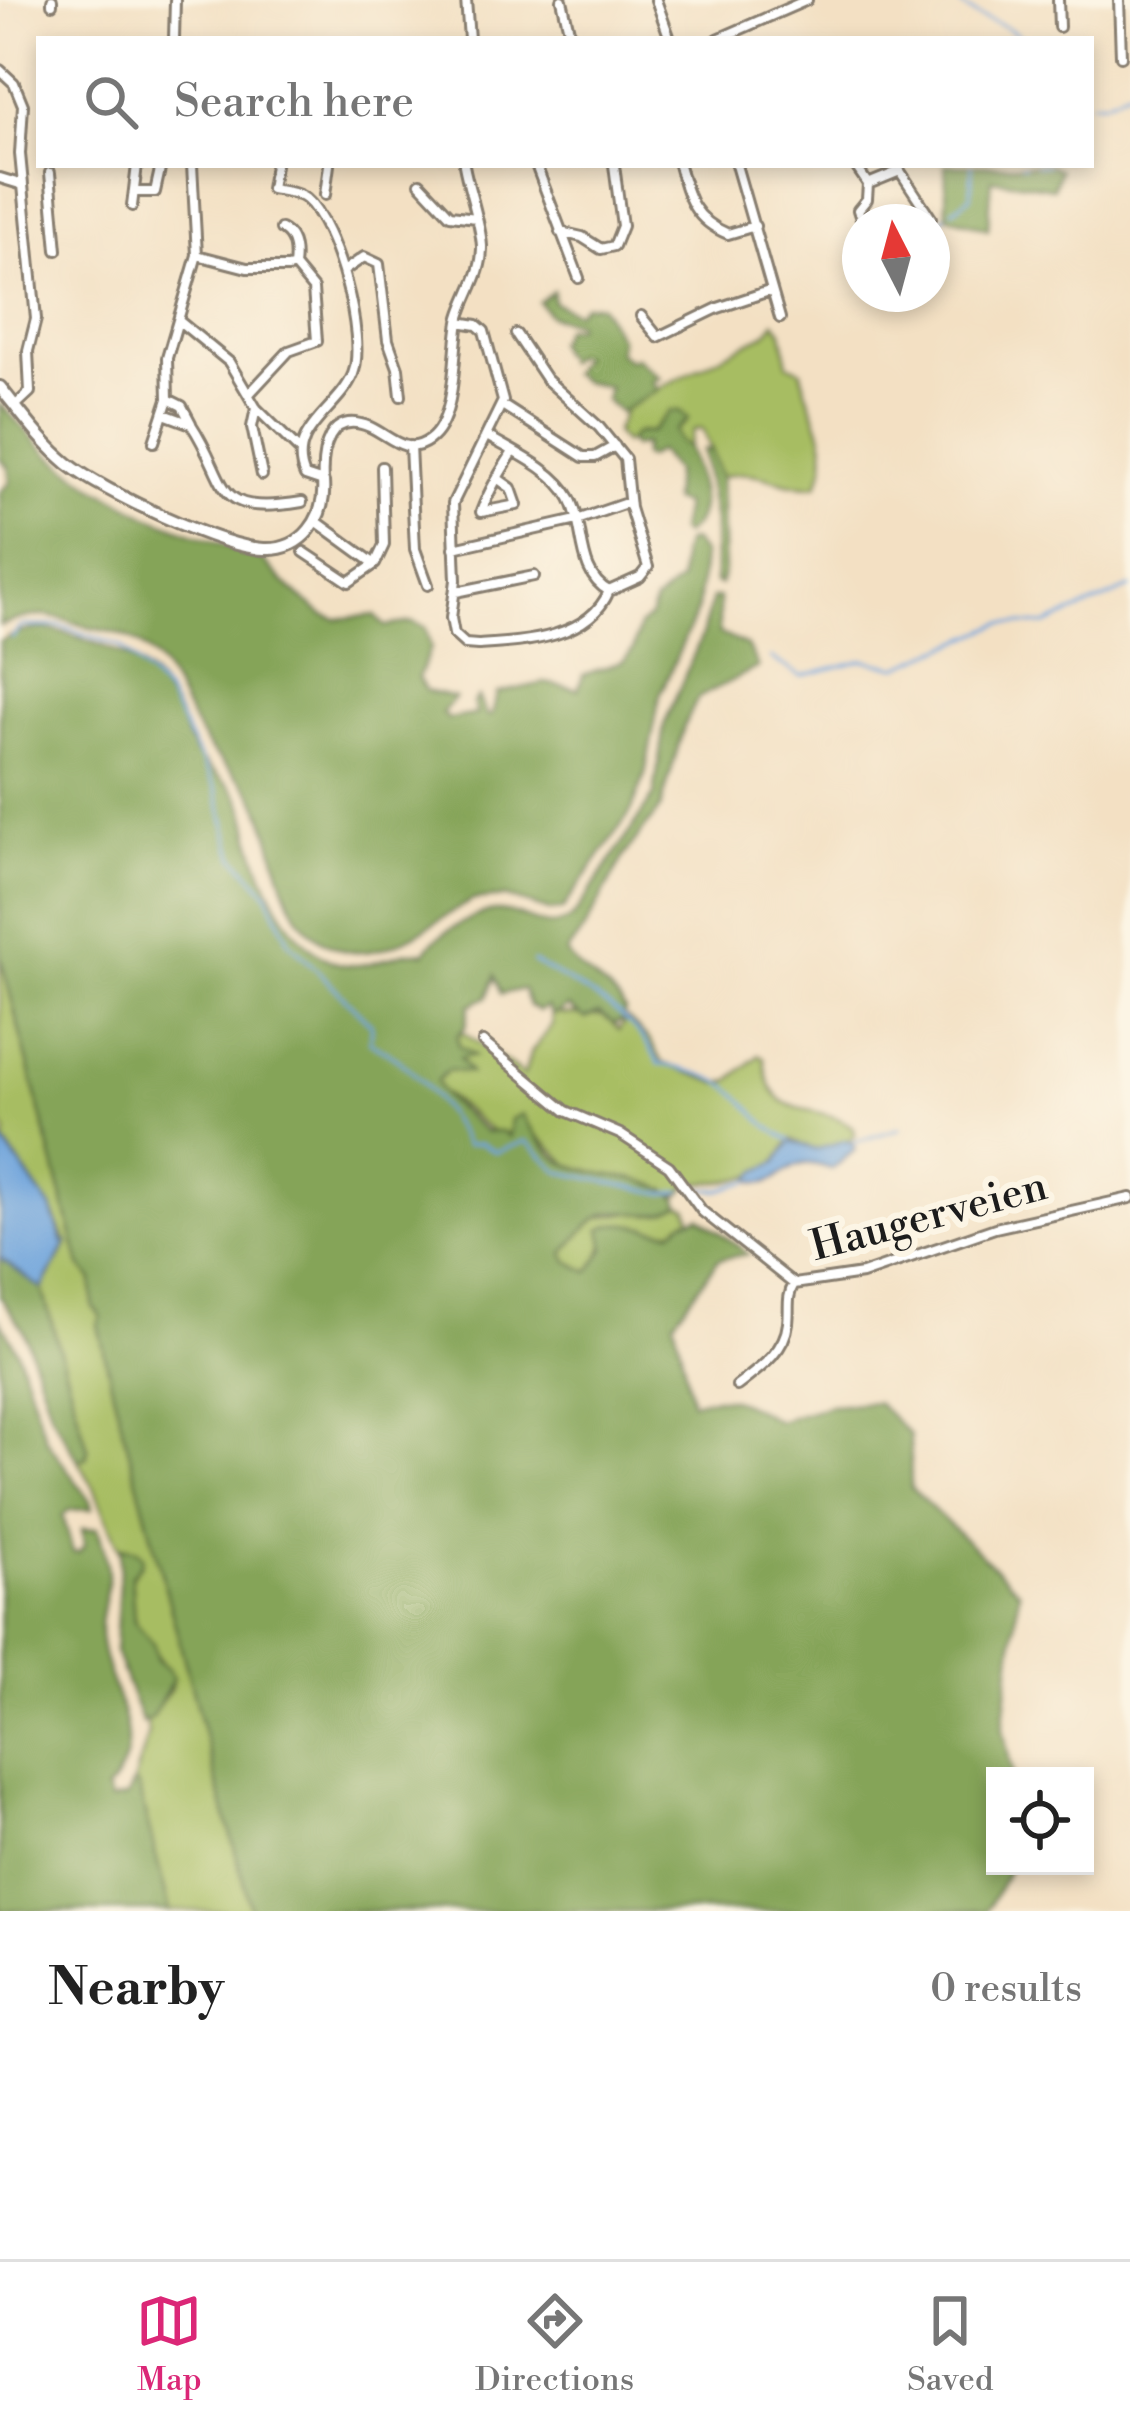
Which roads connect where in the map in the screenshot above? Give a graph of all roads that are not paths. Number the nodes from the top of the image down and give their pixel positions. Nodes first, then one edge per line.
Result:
1 (176, 0) edge
2 (466, 0) edge
3 (562, 0) edge
4 (656, 0) edge
5 (807, 0) edge
6 (1058, 0) edge
7 (1119, 0) edge
8 (1059, 27) dead end
9 (174, 36) edge
10 (469, 36) edge
11 (570, 36) edge
12 (669, 36) edge
13 (725, 36) edge
14 (1125, 36) edge
15 (1121, 56) dead end
16 (0, 70) edge
17 (137, 168) edge
18 (160, 168) edge
19 (192, 168) edge
20 (274, 168) edge
21 (329, 168) edge
22 (465, 168) edge
23 (537, 168) edge
24 (614, 168) edge
25 (680, 168) edge
26 (738, 168) edge
27 (857, 168) edge
28 (50, 173) dead end
29 (0, 178) edge
30 (420, 183) dead end
31 (868, 184) junction
32 (23, 185) junction
33 (135, 192) junction
34 (326, 195) dead end
35 (863, 204) edge
36 (922, 204) edge
37 (132, 206) dead end
38 (477, 218) junction
39 (755, 226) junction
40 (281, 229) dead end
41 (560, 232) junction
42 (57, 250) dead end
43 (196, 255) junction
44 (294, 266) junction
45 (344, 270) junction
46 (579, 278) dead end
47 (772, 290) junction
48 (641, 316) dead end
49 (780, 318) dead end
50 (179, 321) junction
51 (459, 322) junction
52 (516, 334) dead end
53 (0, 387) edge
54 (249, 394) junction
55 (401, 395) dead end
56 (168, 399) junction
57 (502, 405) junction
58 (15, 406) junction
59 (256, 408) junction
60 (164, 414) junction
61 (191, 424) junction
62 (487, 436) junction
63 (154, 442) dead end
64 (410, 446) junction
65 (616, 446) junction
66 (301, 451) junction
67 (513, 452) junction
68 (382, 467) dead end
69 (262, 475) dead end
70 (497, 478) junction
71 (323, 482) junction
72 (302, 502) dead end
73 (629, 502) junction
74 (577, 520) junction
75 (316, 521) junction
76 (454, 548) junction
77 (304, 553) dead end
78 (375, 564) junction
79 (534, 576) dead end
80 (428, 585) dead end
81 (609, 591) junction
82 (456, 592) junction
83 (483, 1042) dead end
84 (1130, 1198) edge
85 (794, 1284) junction
86 (737, 1386) dead end

1 - 9 street
2 - 10 street
3 - 11 street
4 - 12 street
5 - 13 street
6 - 8 street
7 - 14 street
14 - 15 street
16 - 32 street
17 - 33 street
18 - 33 street
19 - 43 street
20 - 45 street
21 - 34 street
22 - 38 street
23 - 41 street
24 - 41 street
25 - 39 street
26 - 39 street
27 - 31 street
28 - 42 street
29 - 32 street
30 - 38 street
31 - 35 street
31 - 36 street
32 - 58 street
33 - 37 street
38 - 51 street
39 - 47 street
40 - 44 street
41 - 46 street
43 - 44 street
43 - 50 street
44 - 54 street
45 - 55 street
45 - 66 street
47 - 48 street
47 - 49 street
50 - 54 street
50 - 56 street
51 - 57 street
51 - 64 street
52 - 65 street
53 - 58 street
54 - 59 street
56 - 60 street
56 - 61 street
57 - 62 street
57 - 65 street
58 - 75 street
59 - 66 street
59 - 69 street
60 - 61 street
60 - 63 street
61 - 72 street
62 - 67 street
62 - 76 street
64 - 71 street
64 - 80 street
65 - 73 street
66 - 71 street
67 - 70 street
67 - 74 street
68 - 78 street
70 - 70 street
71 - 75 street
73 - 74 street
73 - 81 street
74 - 76 street
74 - 81 street
75 - 78 street
76 - 82 street
77 - 78 street
79 - 82 street
81 - 82 street
83 - 85 street
84 - 85 street, Haugerveien
85 - 86 street, Haugerveien

